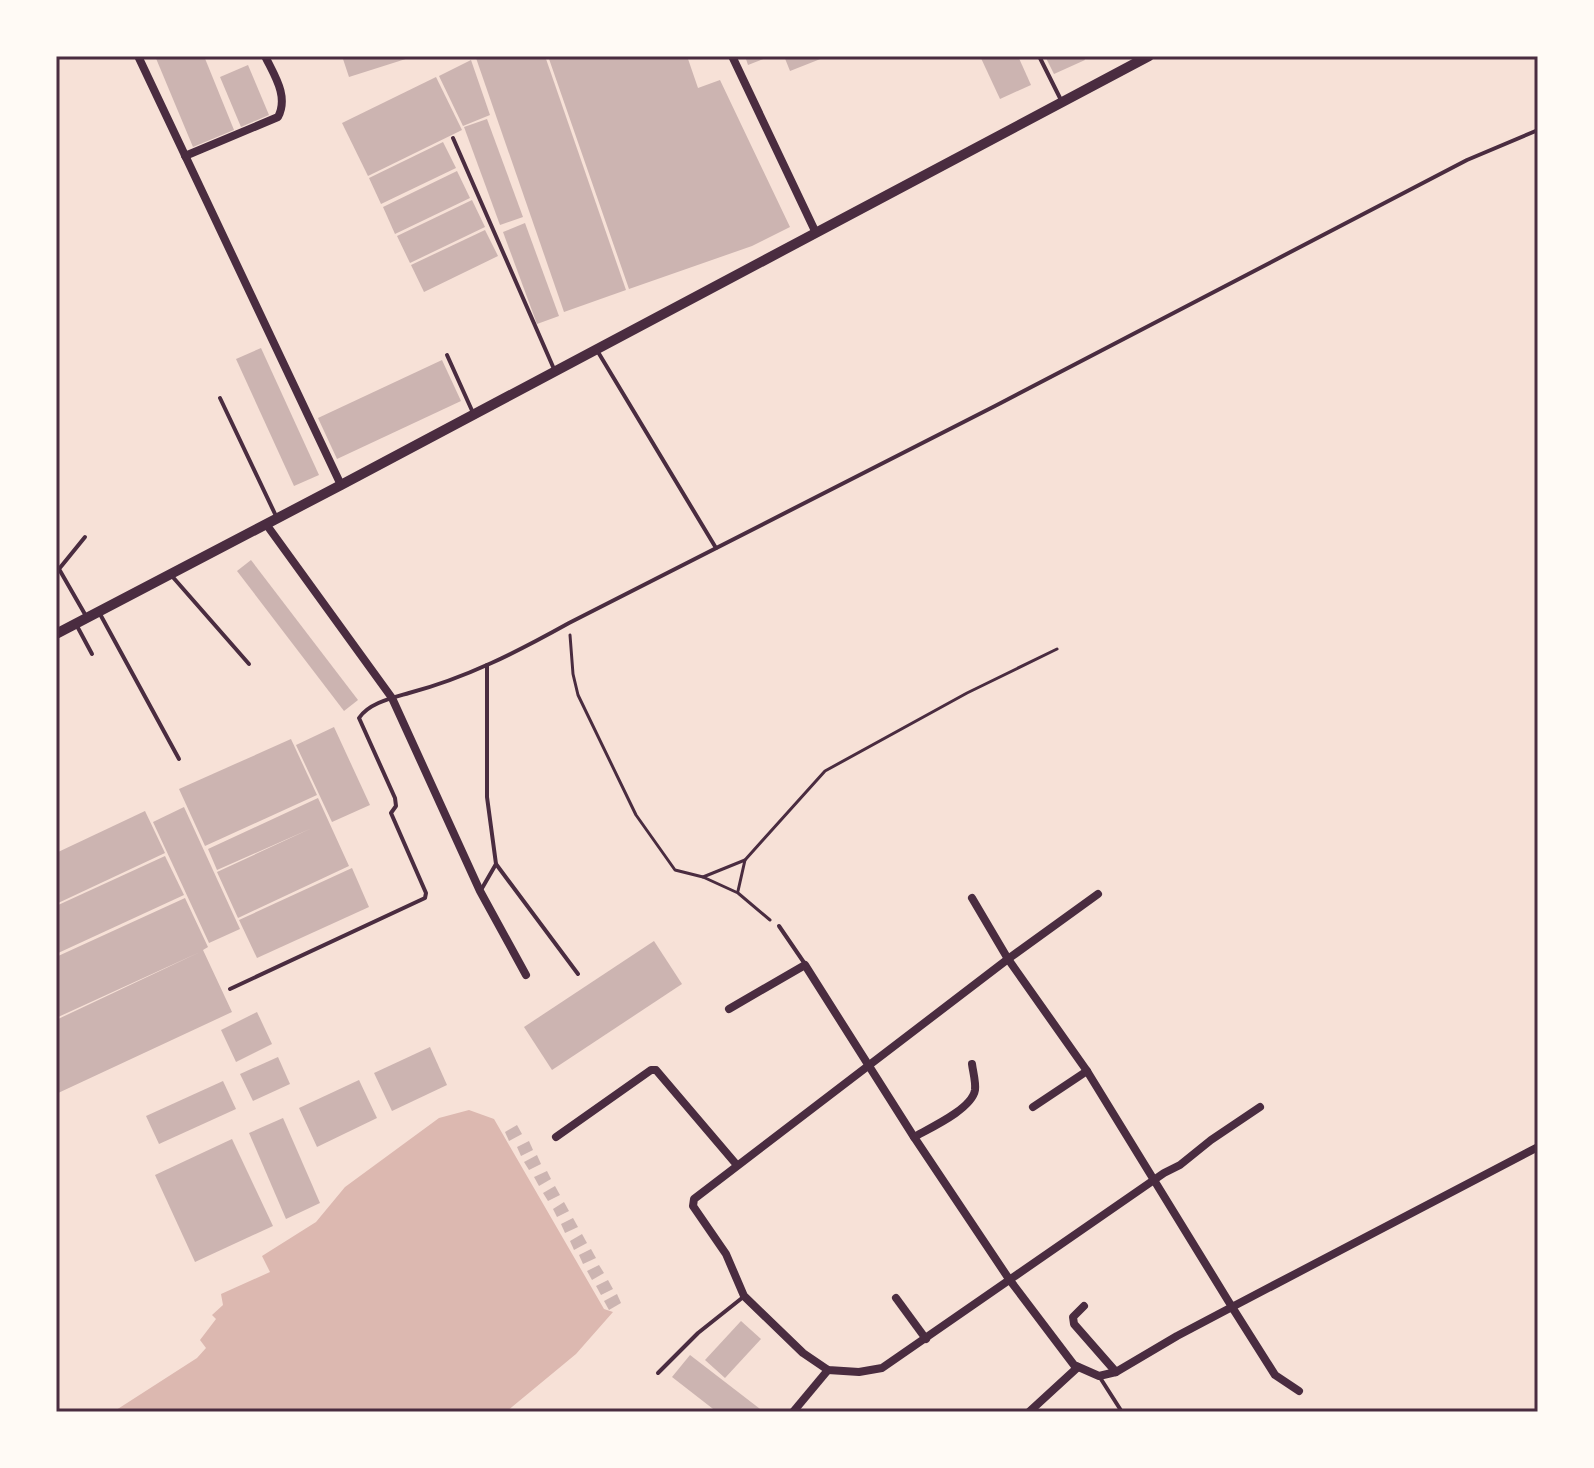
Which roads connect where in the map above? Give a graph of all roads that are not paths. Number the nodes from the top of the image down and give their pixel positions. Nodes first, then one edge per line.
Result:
1 (138, 56) edge
2 (265, 56) edge
3 (732, 56) edge
4 (1039, 56) edge
5 (1149, 56) edge
6 (1062, 102) junction
7 (1538, 130) edge
8 (453, 138) dead end
9 (185, 156) junction
10 (816, 233) junction
11 (596, 350) junction
12 (447, 355) dead end
13 (555, 372) junction
14 (220, 398) dead end
15 (474, 415) junction
16 (341, 485) junction
17 (277, 518) junction
18 (266, 524) junction
19 (85, 537) dead end
20 (716, 548) junction
21 (170, 574) junction
22 (93, 615) junction
23 (76, 624) junction
24 (56, 634) edge
25 (92, 654) dead end
26 (249, 664) dead end
27 (487, 665) junction
28 (392, 698) junction
29 (179, 759) dead end
30 (496, 864) junction
31 (480, 891) junction
32 (1098, 894) dead end
33 (972, 898) dead end
34 (779, 926) dead end
35 (1008, 959) junction
36 (805, 965) junction
37 (578, 974) dead end
38 (526, 975) dead end
39 (230, 989) dead end
40 (729, 1009) dead end
41 (869, 1064) junction
42 (972, 1064) dead end
43 (1087, 1071) junction
44 (1033, 1107) dead end
45 (1260, 1107) dead end
46 (556, 1137) dead end
47 (914, 1137) junction
48 (1538, 1147) edge
49 (736, 1164) junction
50 (1154, 1180) junction
51 (1009, 1279) junction
52 (744, 1296) junction
53 (896, 1298) dead end
54 (1084, 1306) dead end
55 (1232, 1307) junction
56 (926, 1339) junction
57 (1078, 1367) junction
58 (828, 1370) junction
59 (1116, 1372) junction
60 (658, 1373) dead end
61 (1099, 1376) junction
62 (1299, 1391) dead end
63 (793, 1412) edge
64 (1029, 1412) edge
65 (1122, 1412) edge

1 - 9 street
2 - 9 street
3 - 10 street
4 - 6 lane
5 - 6 street
6 - 10 street
7 - 20 lane
8 - 13 lane
9 - 16 street
10 - 11 street
11 - 13 street
11 - 20 lane
12 - 15 lane
13 - 15 street
14 - 17 lane
15 - 16 street
16 - 17 street
17 - 18 street
18 - 21 street
18 - 28 street
19 - 22 lane
20 - 27 lane
21 - 22 street
21 - 26 lane
22 - 23 street
22 - 29 lane
23 - 24 street
23 - 25 lane
27 - 28 lane
27 - 30 lane
28 - 31 street
28 - 39 lane
30 - 31 lane
30 - 37 lane
31 - 38 street
32 - 35 street
33 - 35 street
34 - 36 lane
35 - 41 street
35 - 43 street
36 - 40 street
36 - 41 street
41 - 47 street
41 - 49 street
42 - 47 street
43 - 44 street
43 - 50 street
45 - 50 street
46 - 49 street
47 - 51 street
48 - 55 street
49 - 52 street
50 - 51 street
50 - 55 street
51 - 56 street
51 - 57 street
52 - 58 street
52 - 60 lane
53 - 56 street
54 - 59 street
55 - 59 street
55 - 62 street
56 - 58 street
57 - 61 street
57 - 64 street
58 - 63 street
59 - 61 street
61 - 65 lane

